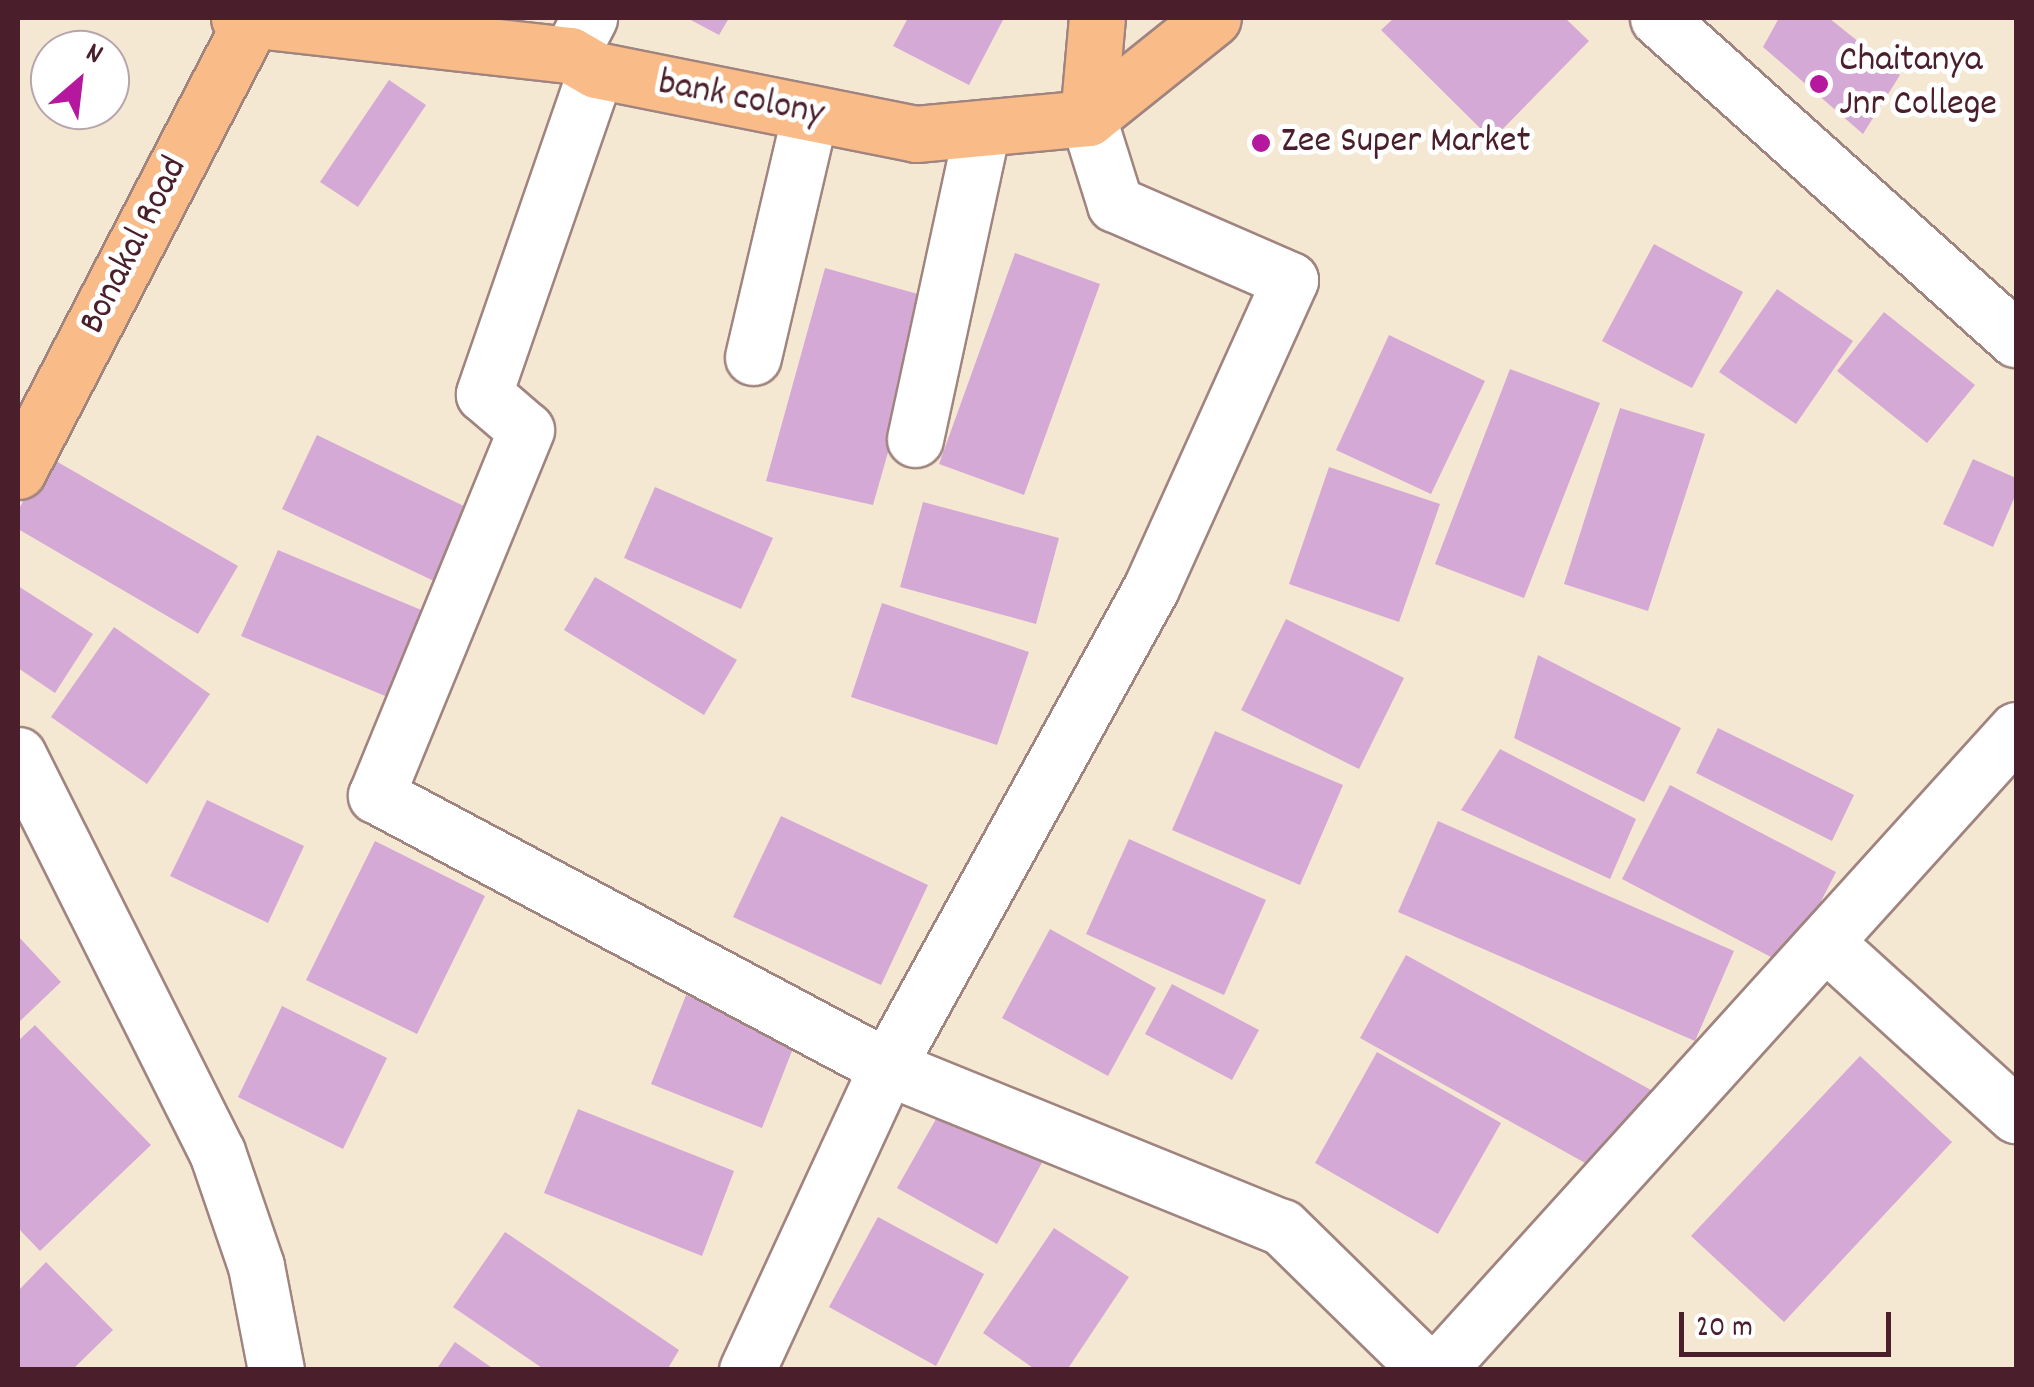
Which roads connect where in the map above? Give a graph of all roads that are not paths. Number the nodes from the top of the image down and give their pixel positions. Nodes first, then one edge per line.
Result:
1 (248, 18) edge
2 (1097, 18) edge
3 (1213, 18) edge
4 (1658, 18) edge
5 (585, 48) edge
6 (810, 114) junction
7 (1088, 118) junction
8 (982, 128) junction
9 (2016, 339) edge
10 (752, 357) dead end
11 (915, 439) dead end
12 (18, 472) edge
13 (2016, 730) edge
14 (18, 755) edge
15 (1825, 942) junction
16 (888, 1067) junction
17 (2016, 1116) edge
18 (276, 1370) edge
19 (746, 1370) edge
20 (1428, 1370) edge
21 (1437, 1370) edge

1 - 5 main road, bank colony
1 - 12 main road, Bonakal Road
2 - 7 main road
3 - 7 main road
4 - 9 street
5 - 6 main road, bank colony
5 - 16 street
6 - 8 main road, bank colony
6 - 10 street
7 - 8 main road, bank colony
7 - 16 street
8 - 11 street
13 - 15 street
14 - 18 street
15 - 17 street
15 - 21 street
16 - 19 street
16 - 20 street

